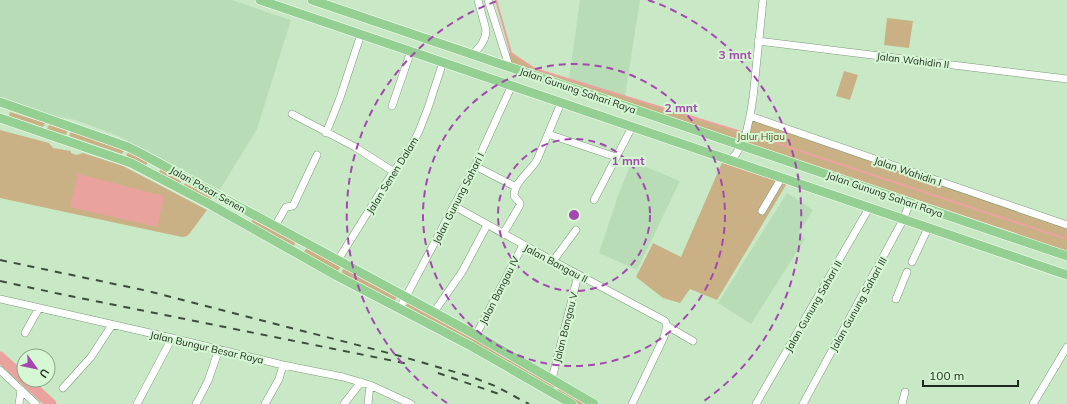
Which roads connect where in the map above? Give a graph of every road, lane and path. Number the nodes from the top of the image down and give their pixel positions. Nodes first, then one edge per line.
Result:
1 (260, 0) edge
2 (478, 0) edge
3 (488, 0) edge
4 (763, 0) edge
5 (315, 1) edge
6 (361, 34) junction
7 (758, 41) junction
8 (411, 51) junction
9 (473, 54) junction
10 (443, 62) junction
11 (509, 66) junction
12 (1067, 79) edge
13 (512, 85) junction
14 (0, 102) edge
15 (561, 102) junction
16 (392, 106) dead end
17 (292, 114) dead end
18 (750, 116) junction
19 (0, 118) edge
20 (632, 127) junction
21 (326, 133) junction
22 (548, 134) junction
23 (744, 138) junction
24 (317, 155) dead end
25 (616, 157) junction
26 (730, 160) junction
27 (475, 166) junction
28 (394, 172) junction
29 (782, 177) junction
30 (516, 187) junction
31 (594, 200) dead end
32 (910, 202) junction
33 (454, 206) junction
34 (869, 208) junction
35 (762, 211) dead end
36 (903, 220) junction
37 (487, 225) junction
38 (1067, 225) edge
39 (275, 226) junction
40 (928, 228) junction
41 (576, 230) dead end
42 (503, 234) junction
43 (303, 242) junction
44 (523, 245) junction
45 (297, 253) junction
46 (1067, 256) edge
47 (338, 260) junction
48 (553, 261) junction
49 (912, 262) dead end
50 (907, 272) dead end
51 (578, 275) junction
52 (1067, 275) edge
53 (406, 297) junction
54 (0, 299) edge
55 (896, 299) dead end
56 (39, 308) junction
57 (400, 308) junction
58 (434, 312) junction
59 (112, 324) junction
60 (667, 326) junction
61 (25, 334) dead end
62 (476, 335) junction
63 (172, 338) junction
64 (693, 341) dead end
65 (1067, 346) edge
66 (219, 349) junction
67 (283, 365) junction
68 (0, 370) edge
69 (552, 379) junction
70 (361, 382) junction
71 (370, 385) junction
72 (63, 388) dead end
73 (21, 390) junction
74 (905, 392) dead end
75 (19, 404) edge
76 (36, 404) edge
77 (137, 404) edge
78 (196, 404) edge
79 (265, 404) edge
80 (344, 404) edge
81 (368, 404) edge
82 (411, 404) edge
83 (572, 404) edge
84 (594, 404) edge
85 (632, 404) edge
86 (756, 404) edge
87 (803, 404) edge
88 (902, 404) edge
89 (1033, 404) edge

1 - 6 main road, Jalan Gunung Sahari Raya
2 - 9 street
3 - 11 street
4 - 7 street
5 - 9 main road, Jalan Gunung Sahari Raya
6 - 8 main road, Jalan Gunung Sahari Raya
6 - 21 street
7 - 12 street, Jalan Wahidin II
7 - 18 street
8 - 10 main road, Jalan Gunung Sahari Raya
8 - 16 street
9 - 11 main road, Jalan Gunung Sahari Raya
10 - 13 main road, Jalan Gunung Sahari Raya
10 - 28 street, Jalan Senen Dalam
11 - 23 main road, Jalan Gunung Sahari Raya
13 - 15 main road, Jalan Gunung Sahari Raya
13 - 27 street, Jalan Gunung Sahari I
14 - 39 main road, Jalan Pasar Senen
15 - 20 main road, Jalan Gunung Sahari Raya
15 - 22 street
17 - 21 street
18 - 23 street
18 - 38 street, Jalan Wahidin I
19 - 45 main road, Jalan Pasar Senen
20 - 25 street
20 - 26 main road, Jalan Gunung Sahari Raya
21 - 28 street
22 - 25 street
22 - 30 street
23 - 26 street
23 - 32 main road, Jalan Gunung Sahari Raya
24 - 39 street
25 - 31 street
26 - 29 main road, Jalan Gunung Sahari Raya
27 - 30 street
27 - 33 street, Jalan Gunung Sahari I
28 - 47 street, Jalan Senen Dalam
29 - 34 main road, Jalan Gunung Sahari Raya
29 - 35 street
30 - 42 street
32 - 36 street, Jalan Gunung Sahari III
32 - 46 main road, Jalan Gunung Sahari Raya
33 - 37 street, Jalan Bangau II
33 - 53 street, Jalan Gunung Sahari I
34 - 36 main road, Jalan Gunung Sahari Raya
34 - 86 street, Jalan Gunung Sahari II
36 - 40 main road, Jalan Gunung Sahari Raya
36 - 87 street, Jalan Gunung Sahari III
37 - 42 street, Jalan Bangau II
37 - 58 street
39 - 43 main road, Jalan Pasar Senen
40 - 49 street
40 - 52 main road, Jalan Gunung Sahari Raya
41 - 48 street
42 - 44 street, Jalan Bangau II
43 - 45 main road
43 - 47 main road, Jalan Pasar Senen
44 - 48 street, Jalan Bangau II
44 - 62 street, Jalan Bangau IV
45 - 57 main road, Jalan Pasar Senen
47 - 53 main road, Jalan Pasar Senen
48 - 51 street, Jalan Bangau II
50 - 55 street
51 - 60 street, Jalan Bangau II
51 - 69 street, Jalan Bangau V
53 - 57 street, Jalan Gunung Sahari I
53 - 58 main road
54 - 56 street, Jalan Bungur Besar Raya
56 - 59 street, Jalan Bungur Besar Raya
56 - 61 street
57 - 83 main road
58 - 62 main road
59 - 63 street, Jalan Bungur Besar Raya
59 - 72 street
60 - 64 street
60 - 85 street
62 - 69 main road
63 - 66 street, Jalan Bungur Besar Raya
63 - 77 street
65 - 89 street
66 - 67 street, Jalan Bungur Besar Raya
66 - 78 street
67 - 70 street, Jalan Bungur Besar Raya
67 - 79 street
68 - 73 street
69 - 84 main road
70 - 71 street, Jalan Bungur Besar Raya
70 - 80 street
71 - 81 street
71 - 82 street, Jalan Bungur Besar Raya
73 - 75 street
73 - 76 street
74 - 88 street

